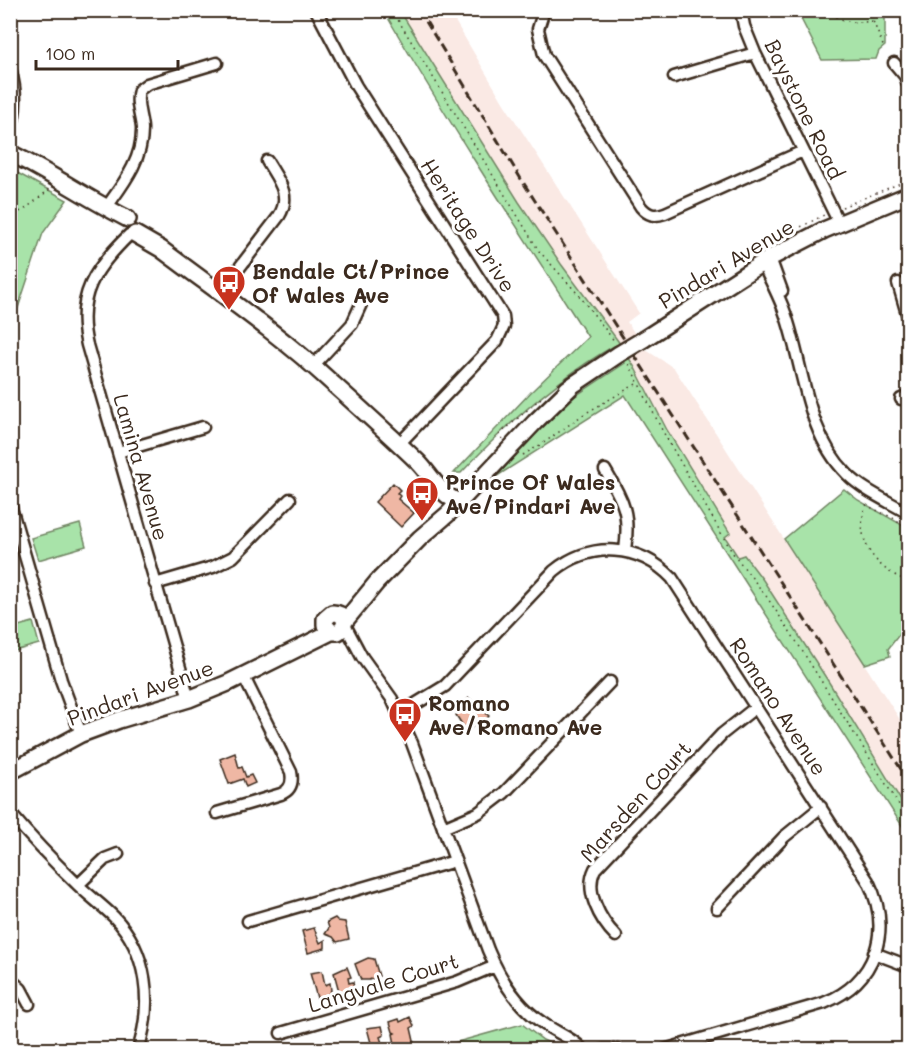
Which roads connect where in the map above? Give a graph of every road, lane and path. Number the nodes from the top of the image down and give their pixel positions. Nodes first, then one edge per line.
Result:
1 (316, 10) edge
2 (392, 10) edge
3 (544, 10) edge
4 (772, 10) edge
5 (826, 10) edge
6 (871, 10) edge
7 (747, 12) edge
8 (873, 21) junction
9 (884, 48) dead end
10 (755, 53) junction
11 (217, 63) dead end
12 (894, 63) dead end
13 (10, 68) edge
14 (674, 76) dead end
15 (909, 84) edge
16 (10, 130) edge
17 (804, 151) junction
18 (10, 153) edge
19 (267, 161) dead end
20 (45, 185) dead end
21 (909, 195) edge
22 (10, 196) edge
23 (106, 208) junction
24 (14, 214) junction
25 (10, 221) edge
26 (839, 223) junction
27 (130, 228) junction
28 (766, 260) junction
29 (898, 283) dead end
30 (220, 293) junction
31 (362, 302) dead end
32 (908, 314) edge
33 (603, 327) dead end
34 (313, 366) junction
35 (639, 383) dead end
36 (574, 384) junction
37 (647, 401) dead end
38 (203, 427) dead end
39 (399, 444) junction
40 (512, 447) junction
41 (118, 452) junction
42 (605, 470) dead end
43 (455, 498) junction
44 (290, 499) dead end
45 (10, 504) edge
46 (909, 513) edge
47 (13, 521) edge
48 (909, 530) edge
49 (625, 551) junction
50 (909, 581) edge
51 (155, 584) junction
52 (336, 624) junction
53 (244, 677) junction
54 (610, 682) dead end
55 (189, 699) junction
56 (756, 707) junction
57 (399, 714) junction
58 (81, 734) junction
59 (10, 772) edge
60 (821, 807) junction
61 (10, 813) edge
62 (217, 813) dead end
63 (909, 819) edge
64 (443, 828) junction
65 (118, 855) dead end
66 (455, 861) junction
67 (78, 885) junction
68 (717, 908) dead end
69 (248, 921) dead end
70 (616, 936) dead end
71 (874, 953) junction
72 (495, 966) junction
73 (909, 966) edge
74 (10, 979) edge
75 (29, 1004) dead end
76 (281, 1033) dead end
77 (551, 1043) dead end
78 (138, 1050) edge
79 (548, 1050) edge
80 (584, 1050) edge
81 (603, 1050) edge
82 (618, 1050) edge
83 (664, 1050) edge

1 - 39 street, Heritage Drive
2 - 33 path
3 - 17 street
4 - 7 path
5 - 8 path
6 - 8 path
7 - 10 street, Baystone Road
8 - 9 path
10 - 14 street
10 - 17 street, Baystone Road
11 - 23 street
12 - 15 street
13 - 16 street
17 - 26 street, Baystone Road
18 - 23 street
19 - 30 street
20 - 24 path
21 - 26 street, Pindari Avenue
22 - 24 path
23 - 27 street
24 - 25 path
26 - 28 street, Pindari Avenue
27 - 30 street
27 - 41 street, Lamina Avenue
28 - 36 street, Pindari Avenue, bridge
28 - 46 street
29 - 32 street
30 - 34 street
31 - 34 street
34 - 39 street
35 - 40 path
36 - 40 street, Pindari Avenue
36 - 43 street, Pindari Avenue
37 - 63 path
38 - 41 street
39 - 43 street
40 - 43 street, Pindari Avenue
41 - 51 street, Lamina Avenue
42 - 49 street
43 - 52 street, Pindari Avenue
44 - 51 street
45 - 47 street
47 - 58 street
48 - 50 path
49 - 56 street, Romano Avenue
49 - 57 street, Romano Avenue
51 - 55 street, Lamina Avenue
52 - 53 street, Pindari Avenue
52 - 57 street
53 - 55 street, Pindari Avenue
53 - 62 street
54 - 64 street
55 - 58 street, Pindari Avenue
56 - 60 street, Romano Avenue
56 - 70 street, Marsden Court
57 - 64 street
58 - 59 street, Pindari Avenue
60 - 68 street
60 - 71 street, Romano Avenue
61 - 67 street
64 - 66 street
65 - 67 street
66 - 69 street
66 - 72 street
67 - 78 street
71 - 73 street
71 - 83 street, Romano Avenue
72 - 76 street, Langvale Court
72 - 80 street
74 - 75 street
77 - 79 path
81 - 82 street

